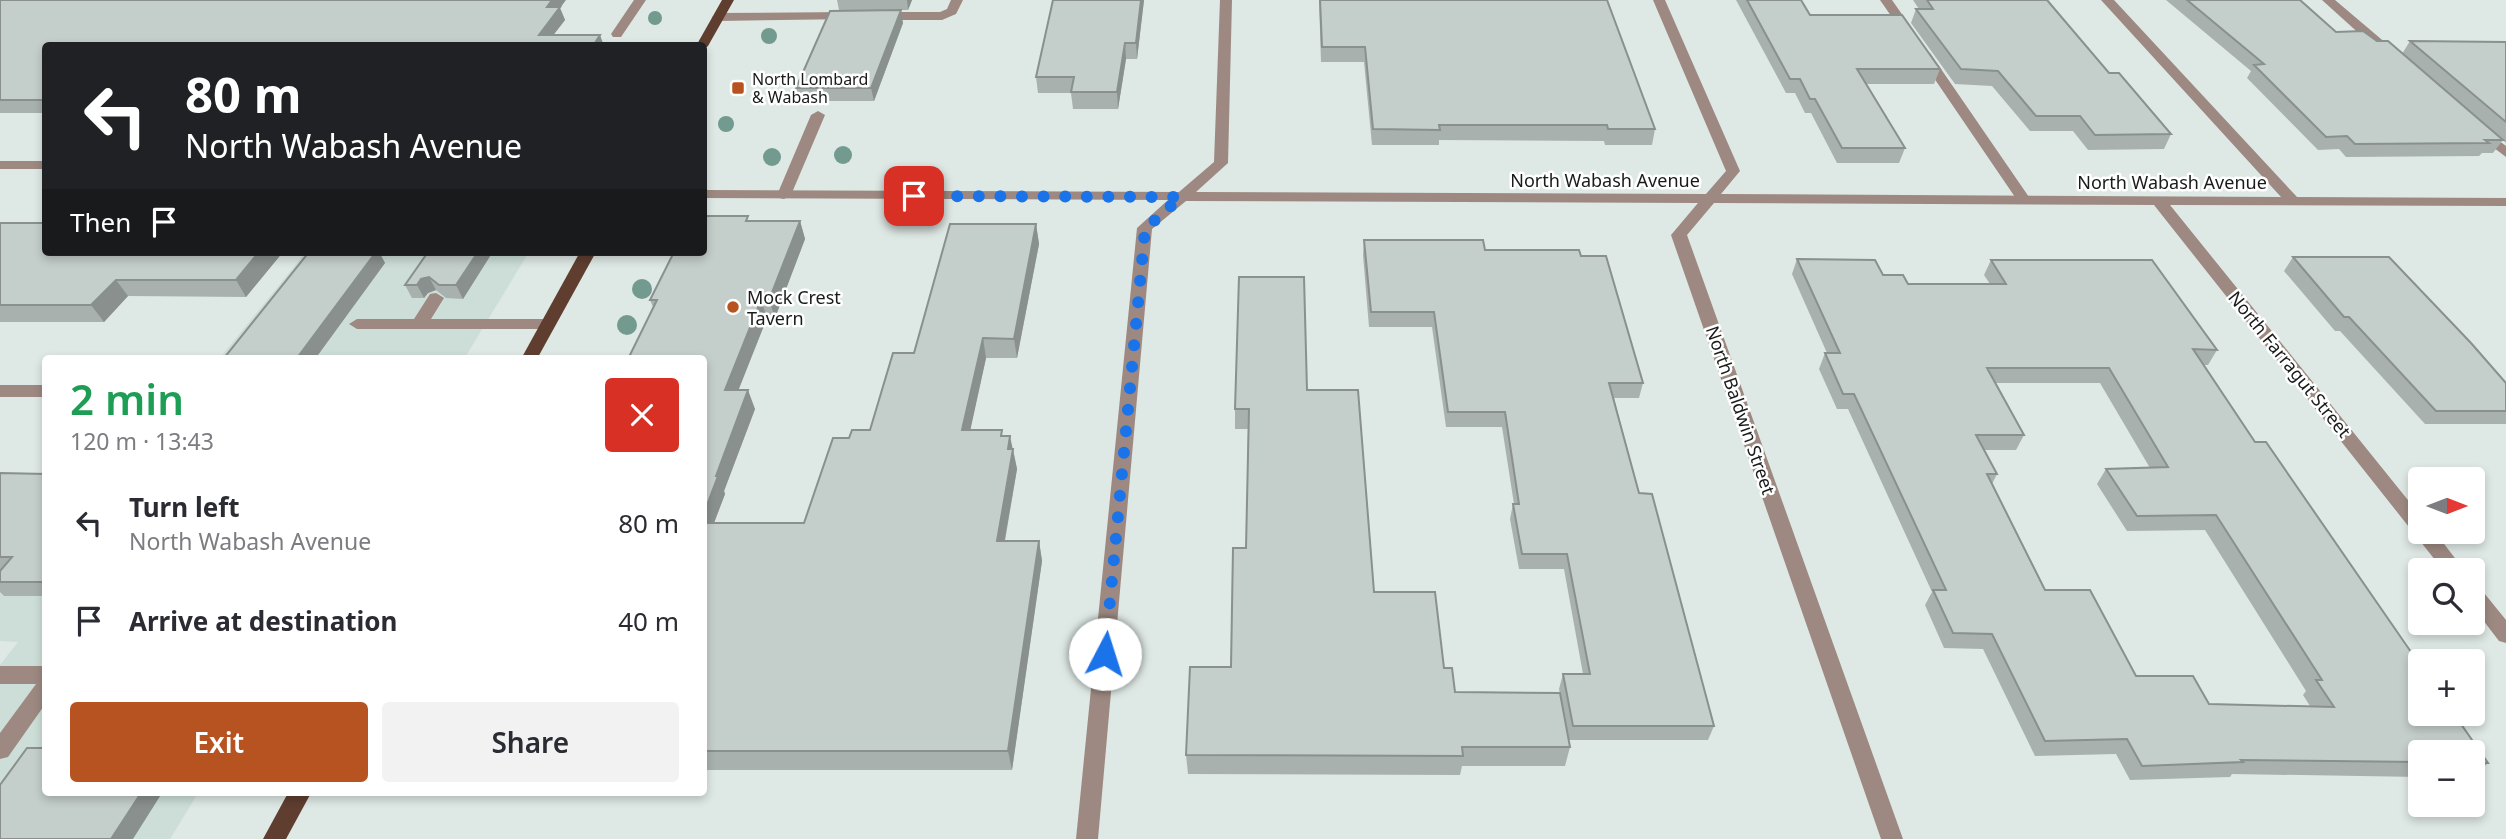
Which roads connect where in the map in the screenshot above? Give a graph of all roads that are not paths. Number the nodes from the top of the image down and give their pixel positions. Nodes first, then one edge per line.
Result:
1 (640, 0) edge
2 (728, 0) edge
3 (957, 0) edge
4 (1226, 0) edge
5 (1659, 0) edge
6 (1886, 0) edge
7 (2107, 0) edge
8 (2328, 0) edge
9 (718, 17) junction
10 (617, 34) dead end
11 (704, 42) edge
12 (2401, 63) edge
13 (818, 116) dead end
14 (2474, 126) edge
15 (2506, 153) edge
16 (0, 165) edge
17 (42, 165) edge
18 (707, 194) edge
19 (784, 195) junction
20 (1181, 197) junction
21 (1709, 200) junction
22 (2024, 200) junction
23 (2159, 201) junction
24 (2293, 201) junction
25 (2506, 202) edge
26 (586, 256) edge
27 (436, 298) edge
28 (357, 324) dead end
29 (419, 324) junction
30 (548, 324) junction
31 (531, 355) edge
32 (0, 391) edge
33 (42, 391) edge
34 (2408, 513) edge
35 (2434, 544) edge
36 (2445, 558) edge
37 (2485, 608) edge
38 (2506, 635) edge
39 (0, 675) edge
40 (42, 675) edge
41 (42, 692) edge
42 (0, 750) edge
43 (298, 796) edge
44 (274, 839) edge
45 (1087, 839) edge
46 (1892, 839) edge

1 - 10 street
2 - 9 main road
3 - 9 street
4 - 20 street
5 - 21 street, North Baldwin Street
6 - 22 street
7 - 24 street
8 - 12 street
9 - 11 main road
13 - 19 street
14 - 15 street
16 - 17 street
18 - 19 street, North Wabash Avenue
19 - 20 street, North Wabash Avenue
20 - 21 street, North Wabash Avenue
20 - 45 street
21 - 22 street, North Wabash Avenue
21 - 46 street, North Baldwin Street
22 - 23 street, North Wabash Avenue
23 - 24 street, North Wabash Avenue
23 - 34 street, North Farragut Street
24 - 25 street, North Wabash Avenue
26 - 30 main road
27 - 29 street
28 - 29 street
29 - 30 street
30 - 31 main road
32 - 33 street
35 - 36 street
37 - 38 street
39 - 40 street
41 - 42 street
43 - 44 main road

